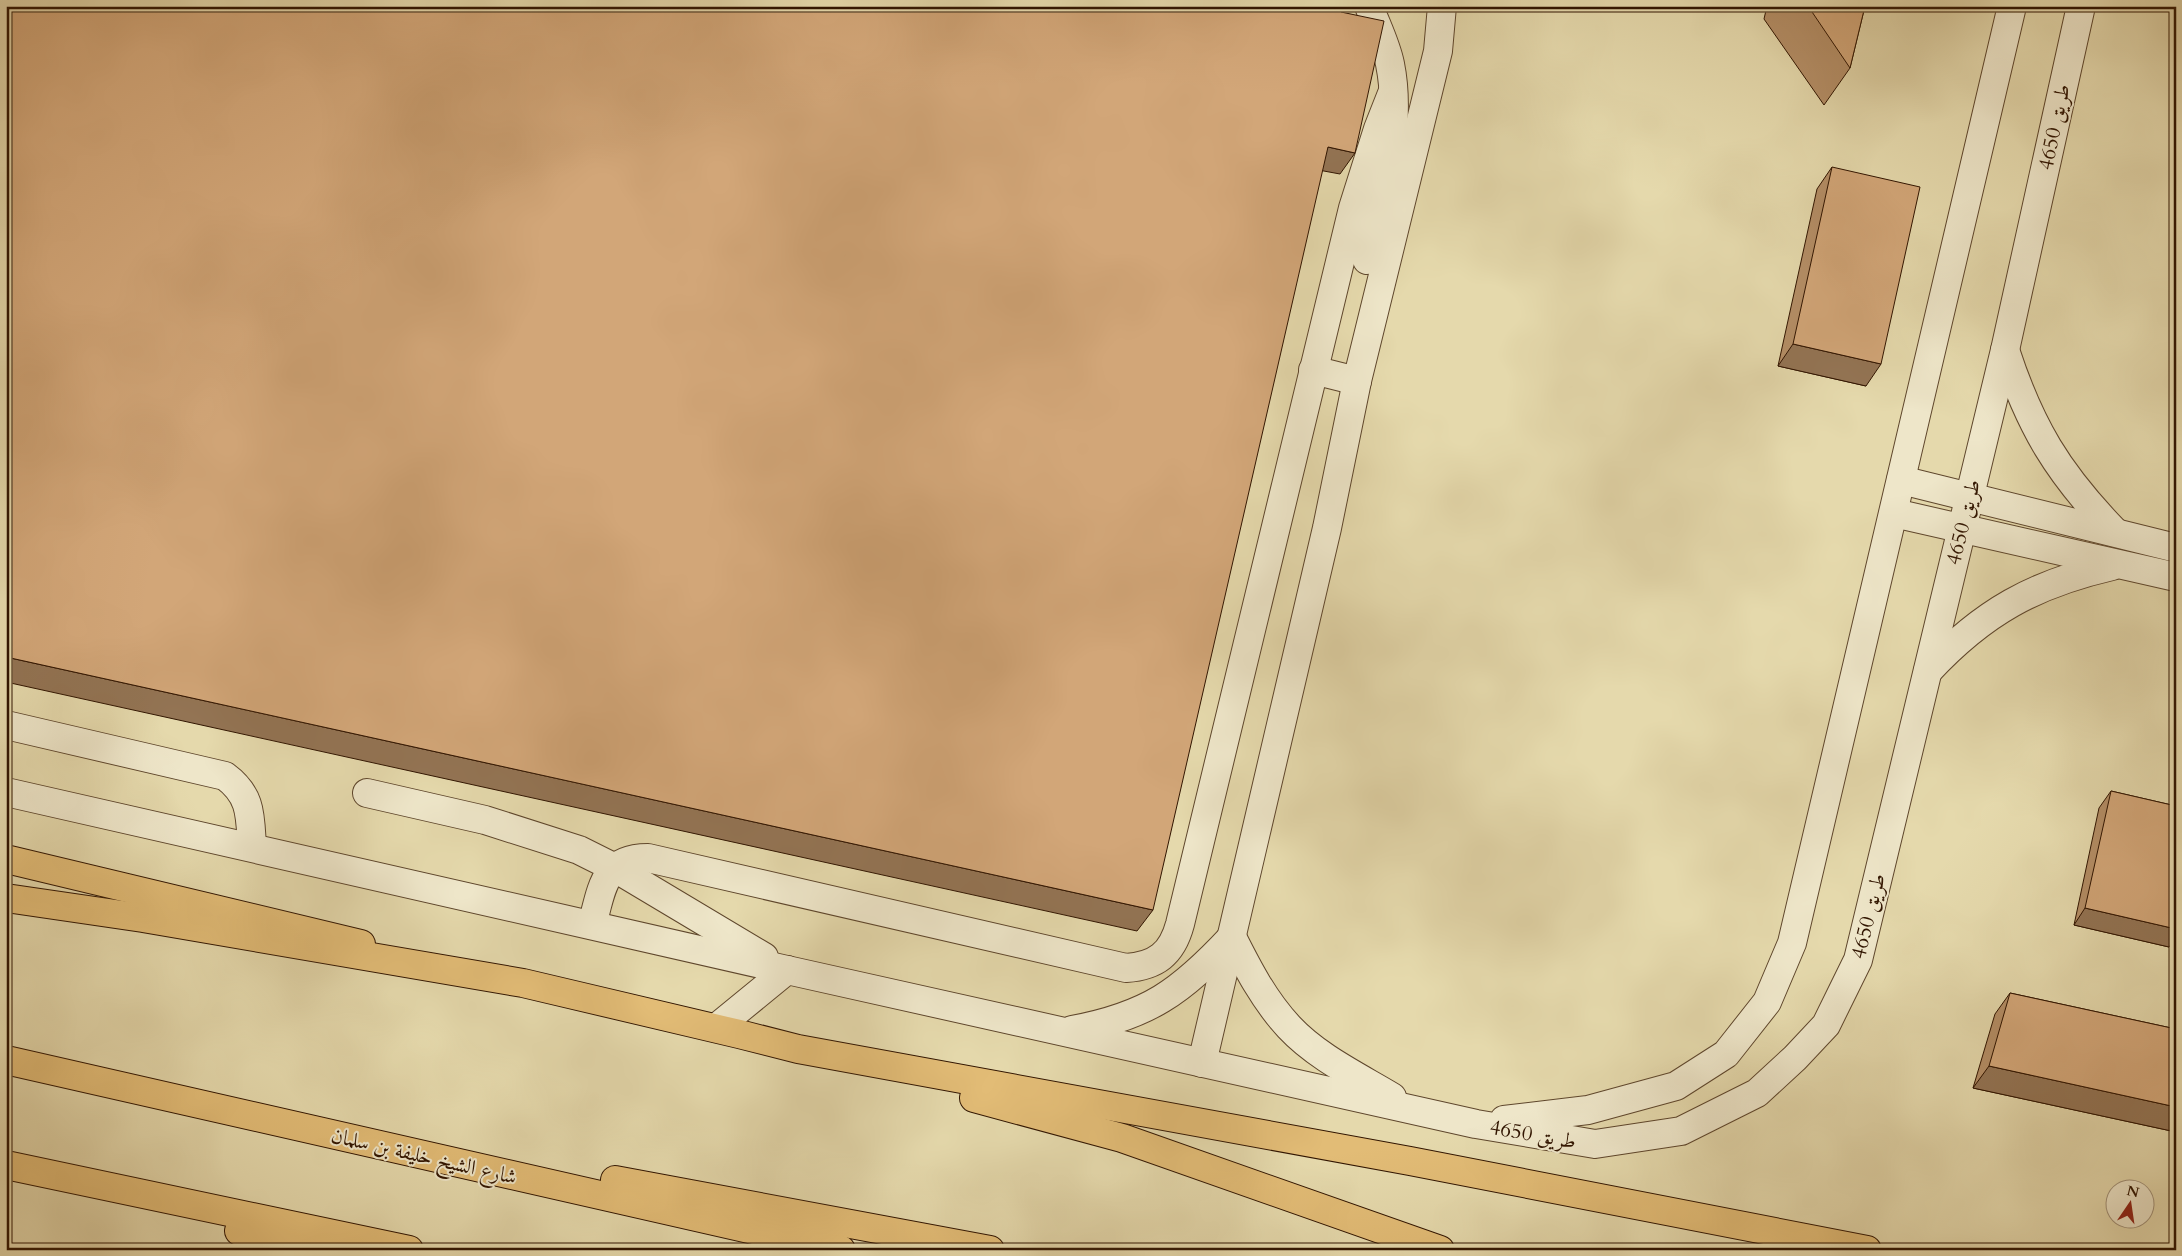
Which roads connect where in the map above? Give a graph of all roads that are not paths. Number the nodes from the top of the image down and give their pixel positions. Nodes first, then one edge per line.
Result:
1 (1368, 6) edge
2 (1442, 6) edge
3 (2012, 6) edge
4 (2080, 6) edge
5 (1393, 91) junction
6 (2005, 350) junction
7 (1314, 370) junction
8 (1349, 379) junction
9 (1901, 480) junction
10 (1969, 496) junction
11 (1894, 513) junction
12 (1960, 530) junction
13 (2114, 531) junction
14 (2176, 548) edge
15 (2118, 564) junction
16 (2176, 577) edge
17 (1927, 672) junction
18 (6, 725) edge
19 (6, 792) edge
20 (367, 793) dead end
21 (252, 847) junction
22 (6, 859) edge
23 (610, 875) junction
24 (6, 898) edge
25 (592, 925) junction
26 (1232, 937) junction
27 (787, 970) junction
28 (523, 982) junction
29 (716, 1028) junction
30 (1063, 1032) junction
31 (798, 1049) junction
32 (6, 1060) edge
33 (1202, 1063) junction
34 (166, 1098) junction
35 (1413, 1110) junction
36 (1476, 1124) junction
37 (8, 1166) edge
38 (305, 1250) edge
39 (409, 1250) edge
40 (841, 1250) edge
41 (990, 1250) edge
42 (1440, 1250) edge
43 (1866, 1250) edge

1 - 5 lane
2 - 8 lane
3 - 9 lane, طريق 4650
4 - 6 lane, طريق 4650
5 - 7 lane
5 - 8 lane
6 - 10 lane, طريق 4650
6 - 13 lane
7 - 8 lane
7 - 23 lane
8 - 26 lane
9 - 10 lane
9 - 11 lane, طريق 4650
10 - 12 lane, طريق 4650
10 - 13 lane
11 - 12 lane
11 - 36 lane, طريق 4650
12 - 15 lane
12 - 17 lane, طريق 4650
13 - 14 lane
15 - 16 lane
15 - 17 lane
17 - 36 lane, طريق 4650
18 - 21 lane
19 - 21 lane
20 - 23 lane
21 - 25 lane
22 - 28 main road
23 - 25 lane
23 - 27 lane
24 - 28 main road
25 - 27 lane
26 - 30 lane
26 - 33 lane
26 - 35 lane
27 - 29 lane
27 - 30 lane
28 - 29 main road
29 - 31 main road
30 - 33 lane
31 - 42 main road
31 - 43 main road
32 - 34 main road, شارع الشيخ خليفة بن سلمان
33 - 35 lane
34 - 40 main road, شارع الشيخ خليفة بن سلمان
34 - 41 main road
35 - 36 lane
37 - 38 main road
37 - 39 main road

